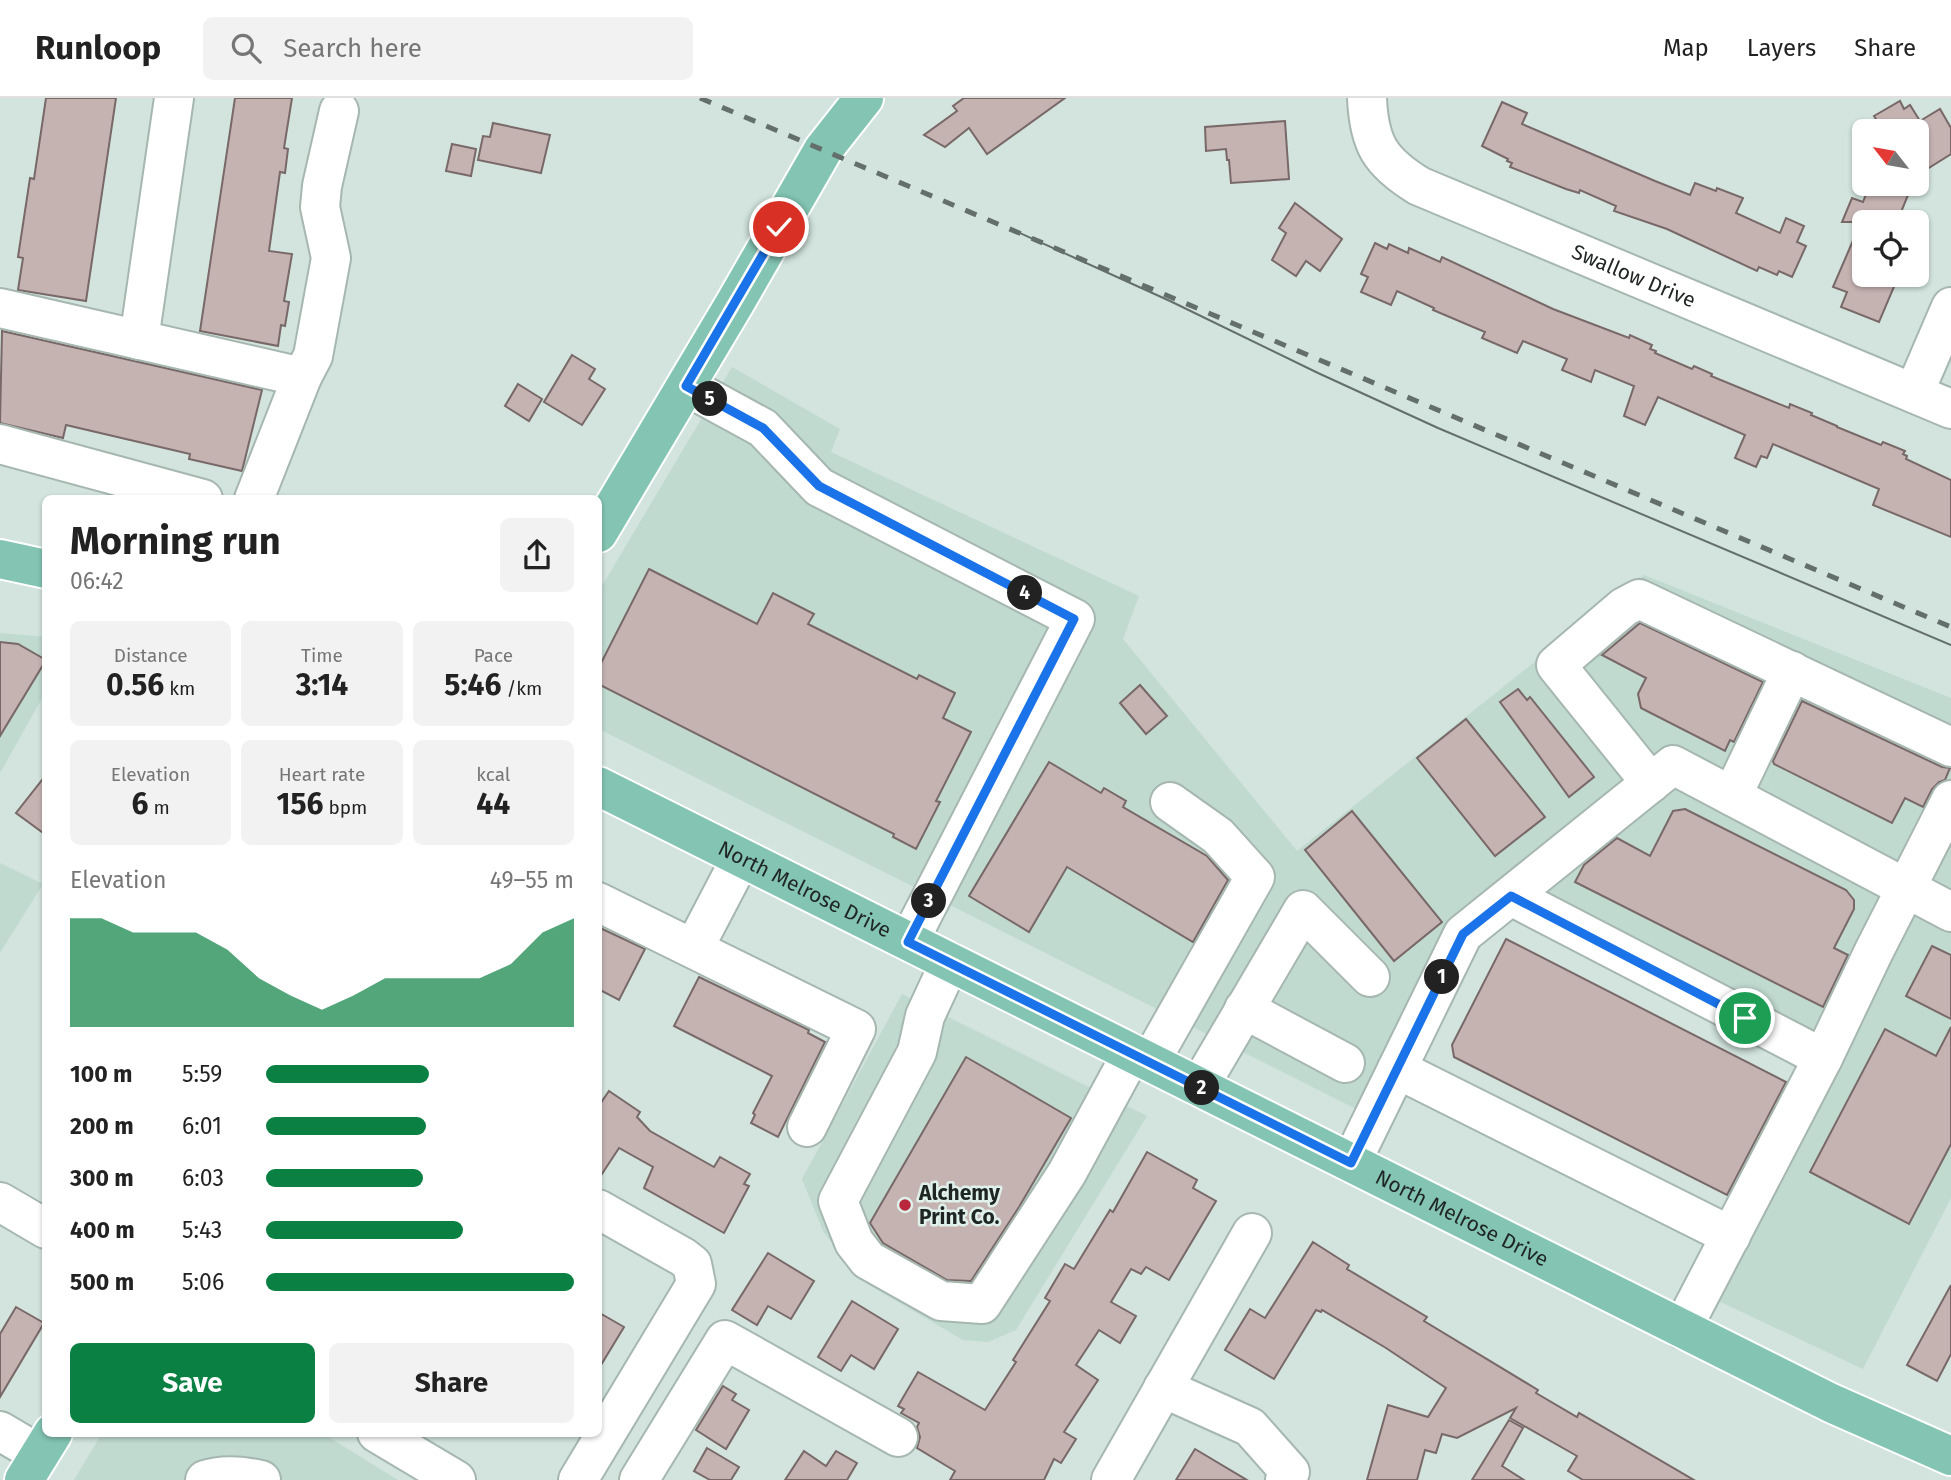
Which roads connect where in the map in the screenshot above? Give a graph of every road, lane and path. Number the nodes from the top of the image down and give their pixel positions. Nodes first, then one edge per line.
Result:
1 (174, 98) edge
2 (864, 98) edge
3 (1367, 98) edge
4 (339, 111) dead end
5 (1951, 307) edge
6 (0, 308) edge
7 (139, 340) junction
8 (302, 377) junction
9 (686, 386) junction
10 (1914, 393) junction
11 (1951, 409) edge
12 (0, 444) edge
13 (187, 495) edge
14 (256, 495) edge
15 (602, 526) edge
16 (0, 559) edge
17 (42, 568) edge
18 (1792, 671) junction
19 (1951, 747) edge
20 (1651, 783) junction
21 (602, 788) edge
22 (1732, 796) junction
23 (1951, 800) edge
24 (1170, 802) dead end
25 (741, 858) junction
26 (1906, 888) junction
27 (1511, 896) junction
28 (602, 904) edge
29 (1951, 912) edge
30 (908, 942) junction
31 (694, 948) junction
32 (950, 962) junction
33 (1370, 976) dead end
34 (1244, 1009) junction
35 (1141, 1058) junction
36 (1823, 1058) junction
37 (1345, 1063) dead end
38 (1397, 1069) junction
39 (1199, 1087) junction
40 (807, 1127) dead end
41 (1351, 1163) junction
42 (0, 1202) edge
43 (602, 1211) edge
44 (42, 1227) edge
45 (1252, 1233) dead end
46 (1731, 1236) junction
47 (1682, 1329) junction
48 (1163, 1388) junction
49 (0, 1431) edge
50 (384, 1437) edge
51 (898, 1437) dead end
52 (38, 1456) edge
53 (1951, 1456) edge
54 (205, 1480) edge
55 (261, 1480) edge
56 (456, 1480) edge
57 (578, 1480) edge
58 (639, 1480) edge
59 (1111, 1480) edge
60 (1285, 1480) edge

1 - 7 street
2 - 9 main road
3 - 10 street, Swallow Drive
4 - 8 street
5 - 10 street
6 - 7 street
7 - 8 street
8 - 14 street
9 - 15 main road
9 - 30 street
10 - 11 street, Swallow Drive
12 - 13 street
16 - 17 main road
18 - 19 street
18 - 20 street
18 - 22 street
20 - 22 street
20 - 27 street
21 - 25 main road, North Melrose Drive
22 - 26 street
23 - 26 street
24 - 35 street
25 - 30 main road, North Melrose Drive
25 - 31 street
26 - 29 street
26 - 36 street
27 - 36 street
27 - 38 street
28 - 31 street
30 - 32 main road, North Melrose Drive
31 - 40 street
32 - 35 main road, North Melrose Drive
32 - 35 street
33 - 34 street
34 - 37 street
34 - 39 street
35 - 39 main road, North Melrose Drive
36 - 46 street
38 - 41 street
38 - 46 street
39 - 41 main road, North Melrose Drive
41 - 47 main road, North Melrose Drive
42 - 44 street
43 - 57 street
45 - 48 street
46 - 47 street
47 - 53 main road, North Melrose Drive
48 - 59 street
48 - 60 street
49 - 52 street
50 - 56 street
51 - 58 street
54 - 55 street

